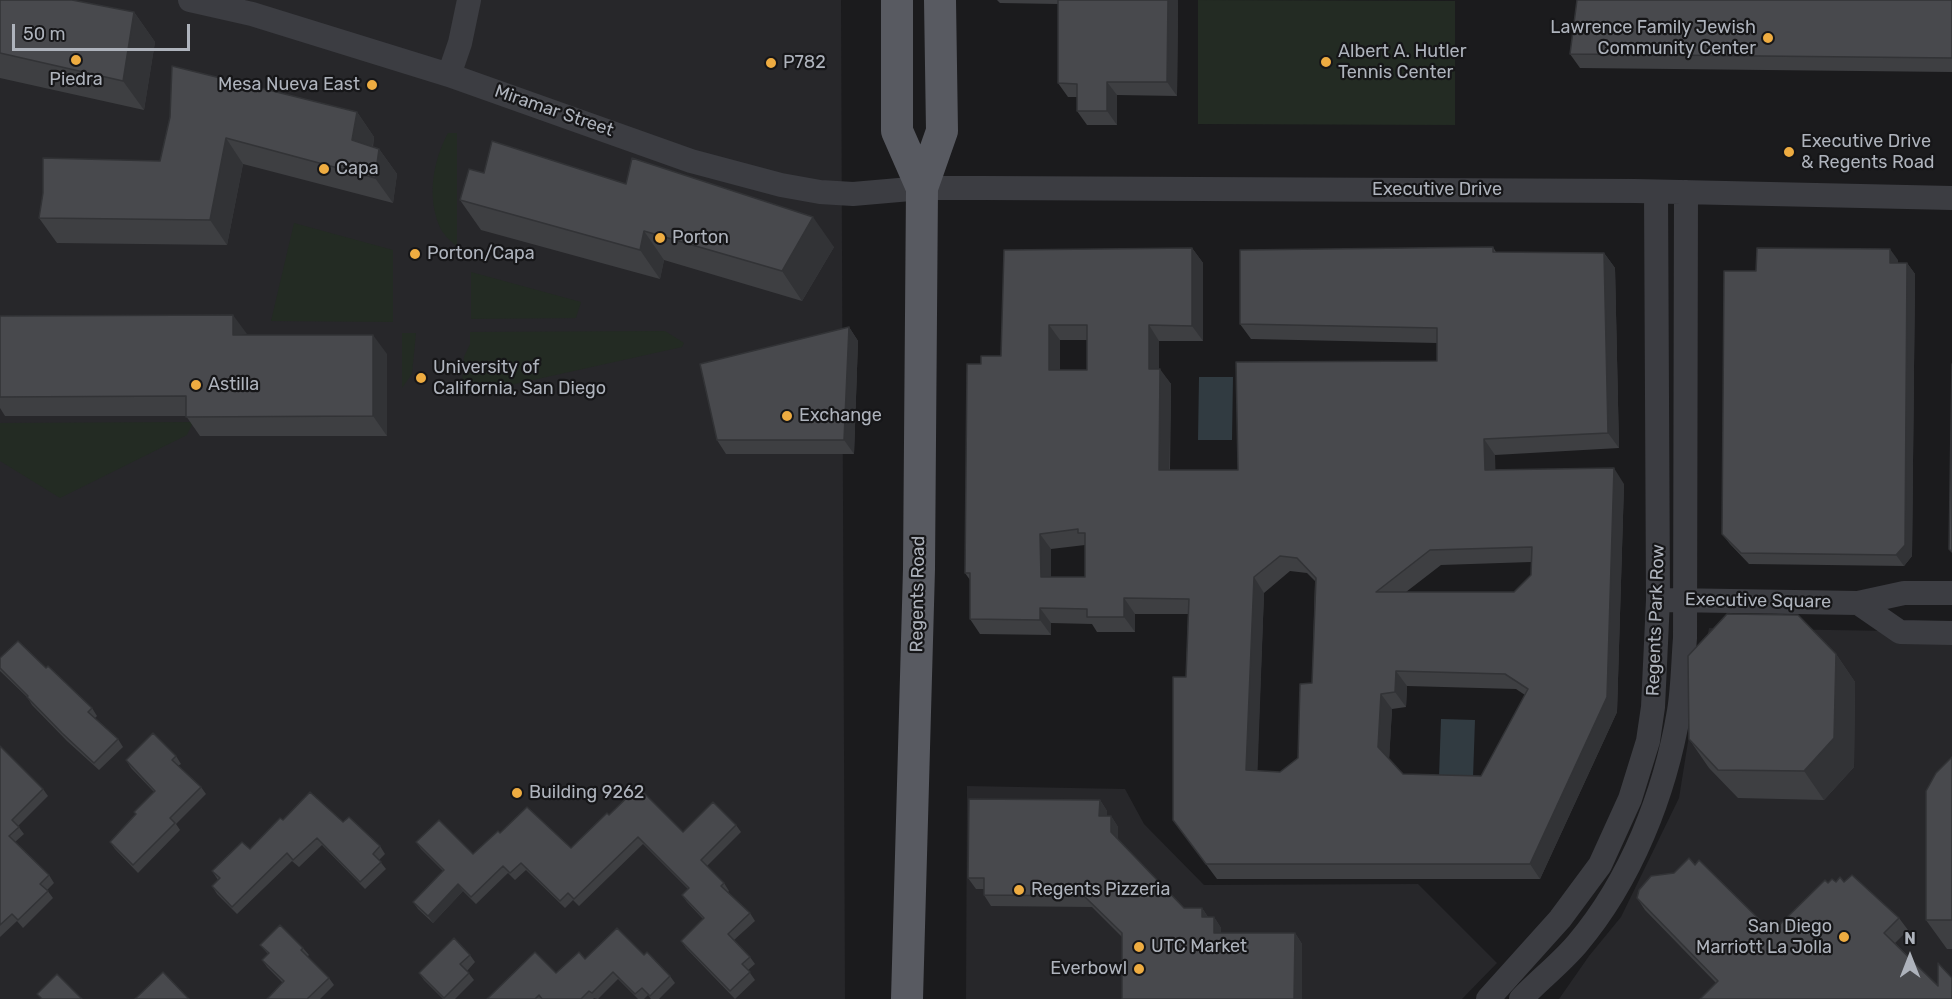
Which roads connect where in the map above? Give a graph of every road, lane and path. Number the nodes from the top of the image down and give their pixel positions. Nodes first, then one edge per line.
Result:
1 (190, 0) edge
2 (470, 0) edge
3 (897, 0) edge
4 (940, 0) edge
5 (449, 75) junction
6 (922, 188) junction
7 (1656, 192) junction
8 (1686, 192) junction
9 (1952, 198) edge
10 (1950, 593) edge
11 (1658, 600) junction
12 (1685, 600) junction
13 (1858, 603) junction
14 (1950, 633) edge
15 (907, 999) edge
16 (1488, 999) edge
17 (1521, 999) edge

1 - 5 street, Miramar Street
2 - 5 street
3 - 6 main road, Regents Road
4 - 6 main road, Regents Road
5 - 6 street, Miramar Street
6 - 7 street, Executive Drive
6 - 15 main road, Regents Road
7 - 8 street, Executive Drive
7 - 11 street, Regents Park Row
8 - 9 street, Executive Drive
8 - 12 street, Regents Park Row
10 - 13 street, Executive Square
10 - 14 street
11 - 12 street, Executive Square
11 - 16 street, Regents Park Row
12 - 13 street, Executive Square
12 - 17 street, Regents Park Row
13 - 14 street, Executive Square

